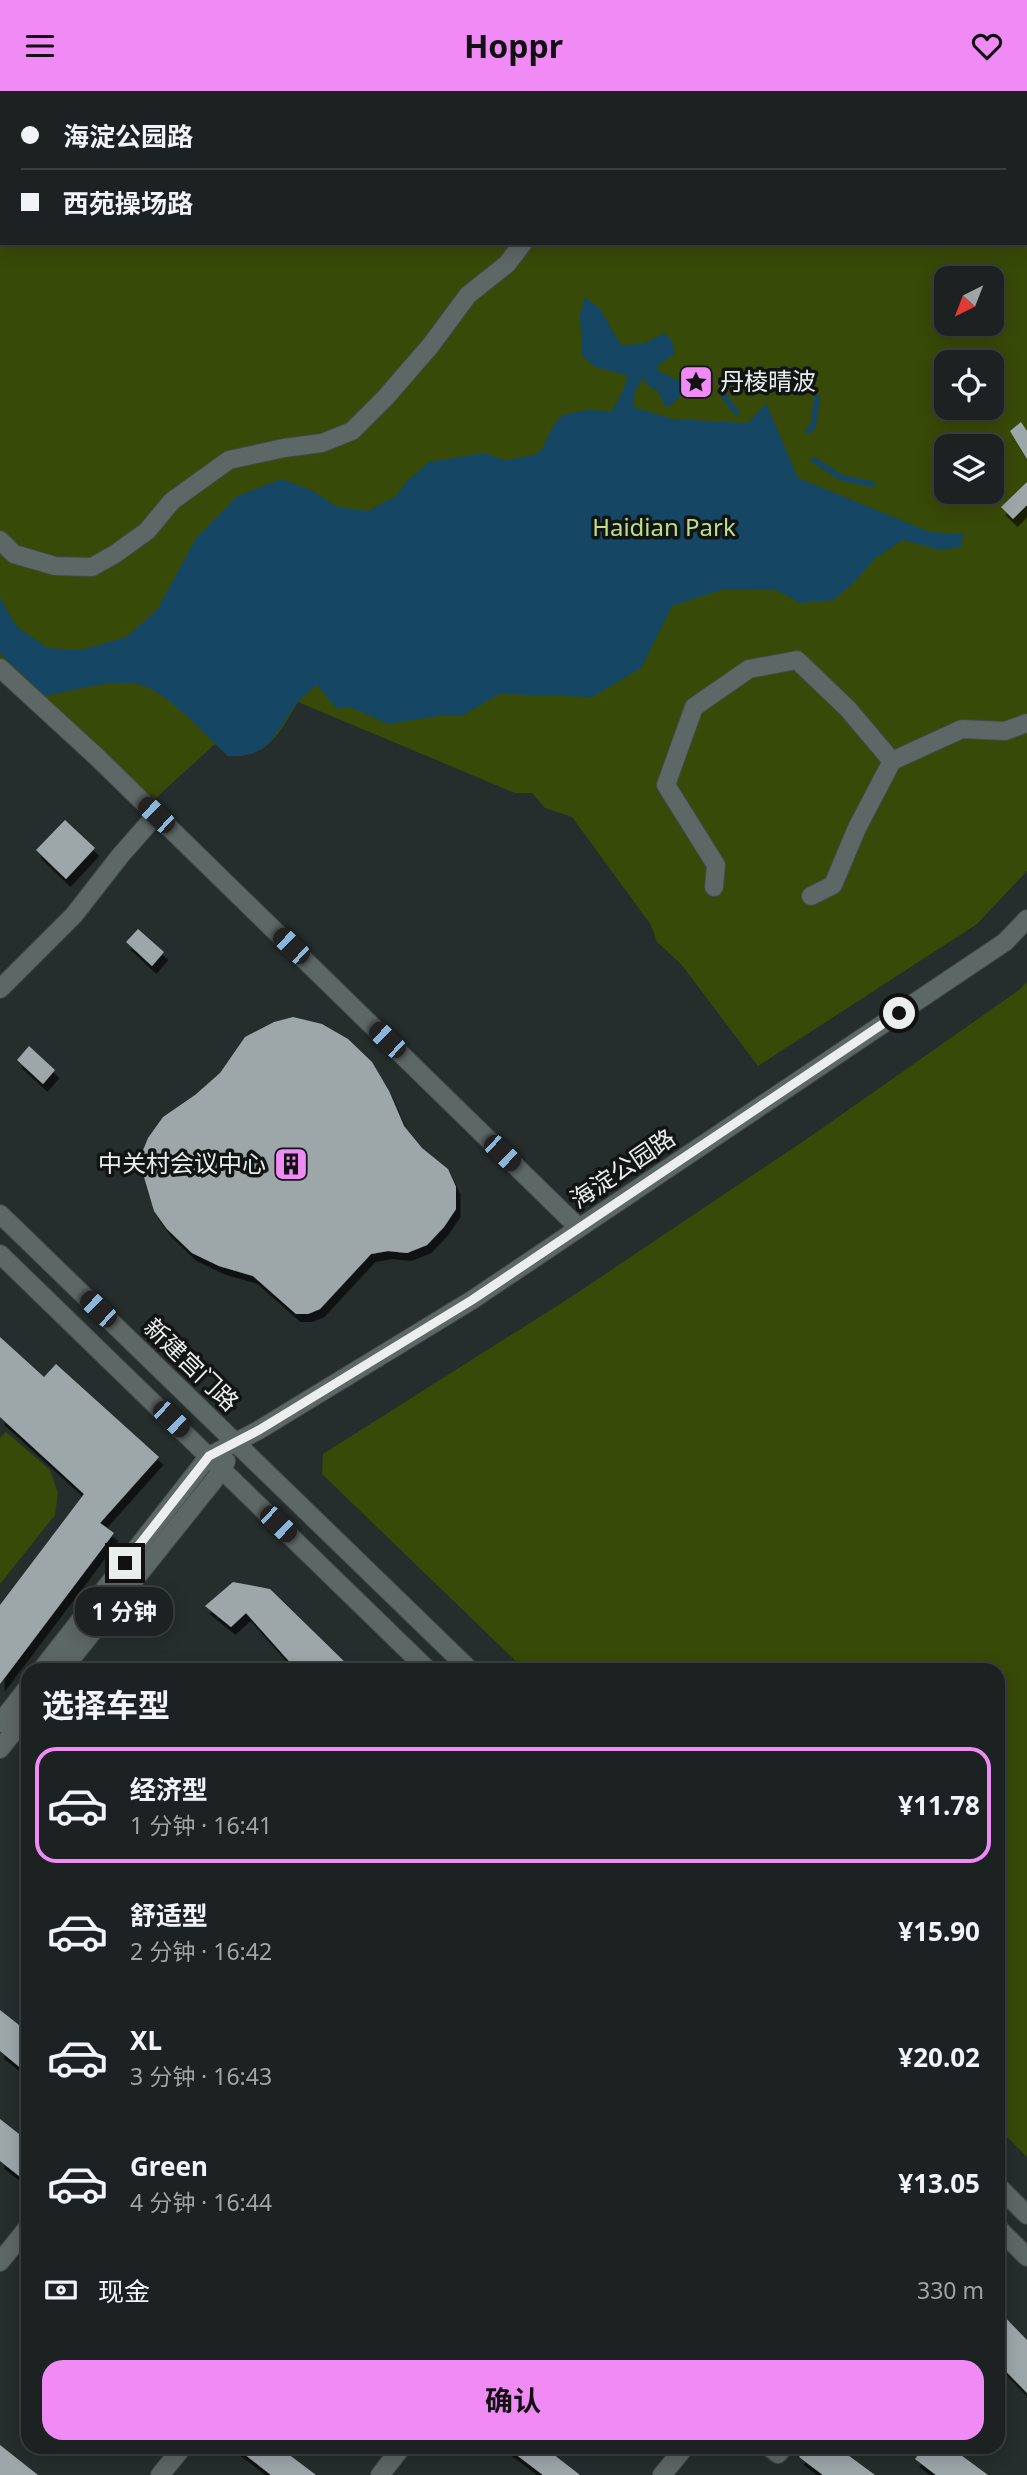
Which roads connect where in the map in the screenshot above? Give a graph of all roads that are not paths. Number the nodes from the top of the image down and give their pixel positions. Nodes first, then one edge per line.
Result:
1 (521, 245) edge
2 (0, 540) edge
3 (0, 669) edge
4 (1027, 723) edge
5 (892, 761) junction
6 (156, 815) junction
7 (714, 887) dead end
8 (811, 896) dead end
9 (1027, 919) edge
10 (0, 989) edge
11 (0, 1214) edge
12 (579, 1228) junction
13 (0, 1254) edge
14 (235, 1442) junction
15 (209, 1456) junction
16 (223, 1469) junction
17 (47, 1663) edge
18 (68, 1663) edge
19 (421, 1663) edge
20 (462, 1663) edge
21 (21, 1696) edge
22 (0, 1723) edge
23 (21, 1723) edge
24 (0, 1749) edge
25 (1005, 2193) edge
26 (1027, 2214) edge
27 (1005, 2235) edge
28 (21, 2236) edge
29 (1027, 2257) edge
30 (0, 2262) edge
31 (177, 2454) edge
32 (396, 2454) edge
33 (679, 2454) edge
34 (160, 2475) edge
35 (380, 2475) edge
36 (662, 2475) edge

1 - 2 street
3 - 6 street
4 - 5 street
5 - 7 street
5 - 8 street
6 - 10 street
6 - 12 street
9 - 12 street, 海淀公园路
11 - 14 street, 新建宫门路
12 - 14 street, 海淀公园路
13 - 15 street
14 - 15 street, 海淀公园路
14 - 16 street
14 - 20 street, 新建宫门路
15 - 16 street
15 - 17 street
16 - 18 street
16 - 19 street
21 - 22 street
23 - 24 street
25 - 26 street
27 - 29 street
28 - 30 street
31 - 34 street
32 - 35 street
33 - 36 street

